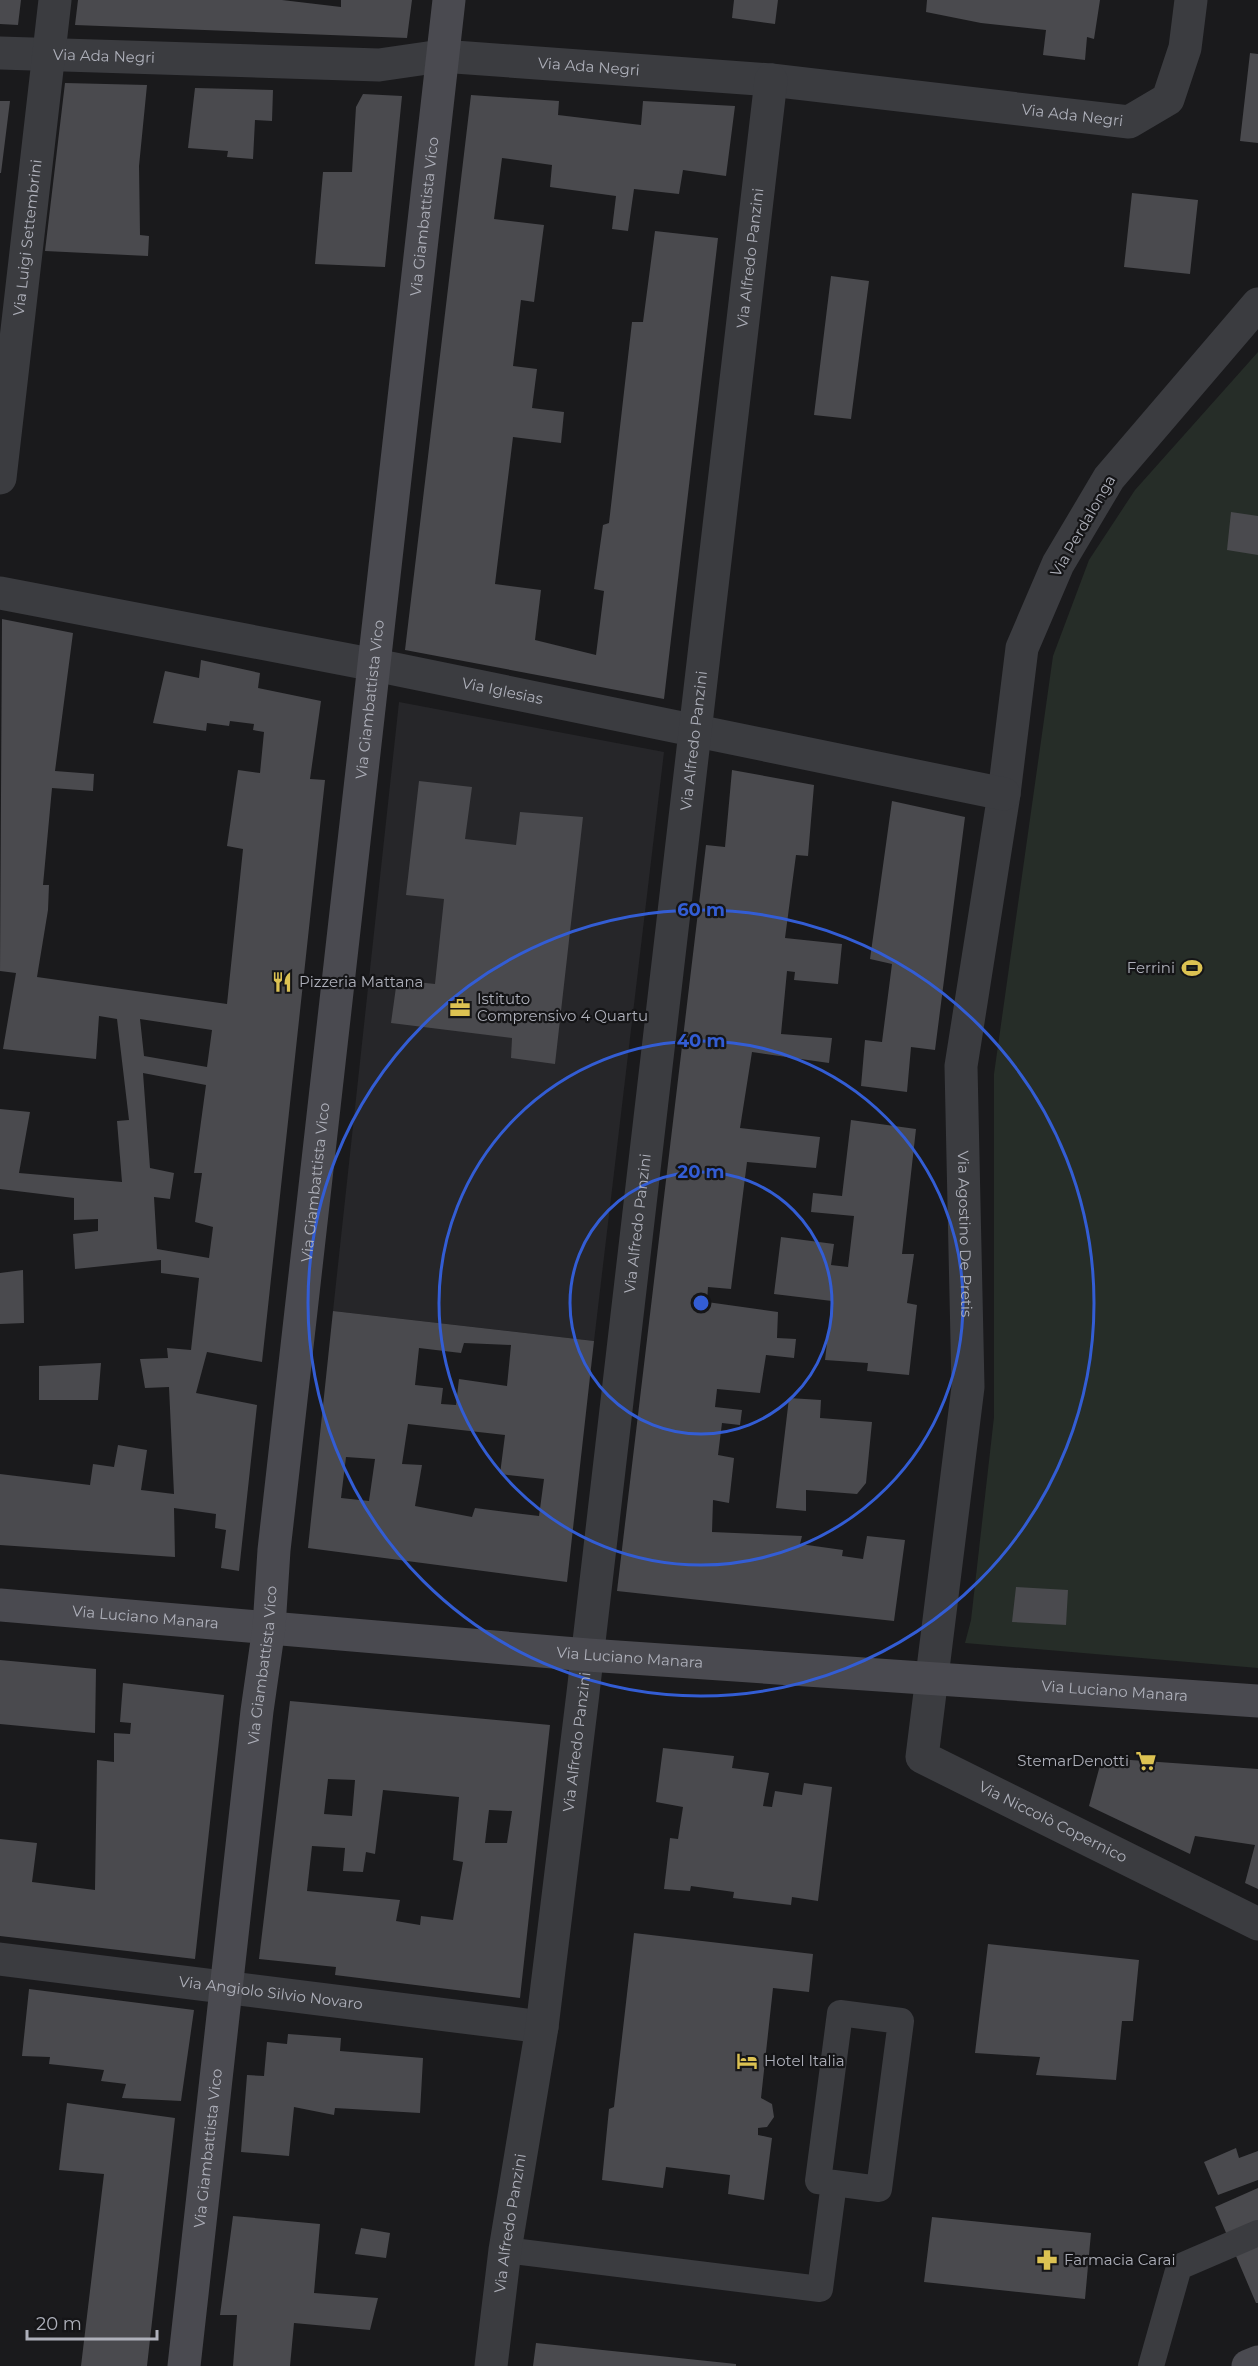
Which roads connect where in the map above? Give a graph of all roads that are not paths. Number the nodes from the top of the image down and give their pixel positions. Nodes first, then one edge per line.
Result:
1 (55, 0) edge
2 (449, 0) edge
3 (1191, 0) edge
4 (0, 53) edge
5 (49, 56) junction
6 (441, 56) junction
7 (771, 80) junction
8 (1258, 304) edge
9 (0, 477) edge
10 (0, 593) edge
11 (375, 665) junction
12 (697, 732) junction
13 (1004, 794) junction
14 (0, 1605) edge
15 (269, 1627) junction
16 (588, 1655) junction
17 (933, 1676) junction
18 (1258, 1701) edge
19 (1258, 1924) edge
20 (0, 1959) edge
21 (227, 1986) junction
22 (542, 2026) junction
23 (834, 2183) junction
24 (1258, 2233) edge
25 (505, 2250) junction
26 (1258, 2362) edge
27 (184, 2366) edge
28 (491, 2366) edge
29 (1151, 2366) edge
30 (1248, 2366) edge

1 - 5 street, Via Luigi Settembrini
2 - 6 street, Via Giambattista Vico
3 - 7 street, Via Ada Negri
4 - 5 street, Via Ada Negri
5 - 6 street, Via Ada Negri
5 - 9 street, Via Luigi Settembrini
6 - 7 street, Via Ada Negri
6 - 11 street, Via Giambattista Vico
7 - 12 street, Via Alfredo Panzini
8 - 13 street, Via Perdalonga
10 - 11 street, Via Iglesias
11 - 12 street, Via Iglesias
11 - 15 street, Via Giambattista Vico
12 - 13 street, Via Iglesias
12 - 16 street, Via Alfredo Panzini
13 - 17 street, Via Agostino De Pretis
14 - 15 street, Via Luciano Manara
15 - 16 street, Via Luciano Manara
15 - 21 street, Via Giambattista Vico
16 - 17 street, Via Luciano Manara
16 - 22 street, Via Alfredo Panzini
17 - 18 street, Via Luciano Manara
17 - 19 street, Via Niccolò Copernico
20 - 21 street, Via Angiolo Silvio Novaro
21 - 22 street, Via Angiolo Silvio Novaro
21 - 27 street, Via Giambattista Vico
22 - 25 street, Via Alfredo Panzini
23 - 23 lane
23 - 25 lane
24 - 29 lane
25 - 28 street, Via Alfredo Panzini
26 - 30 street

